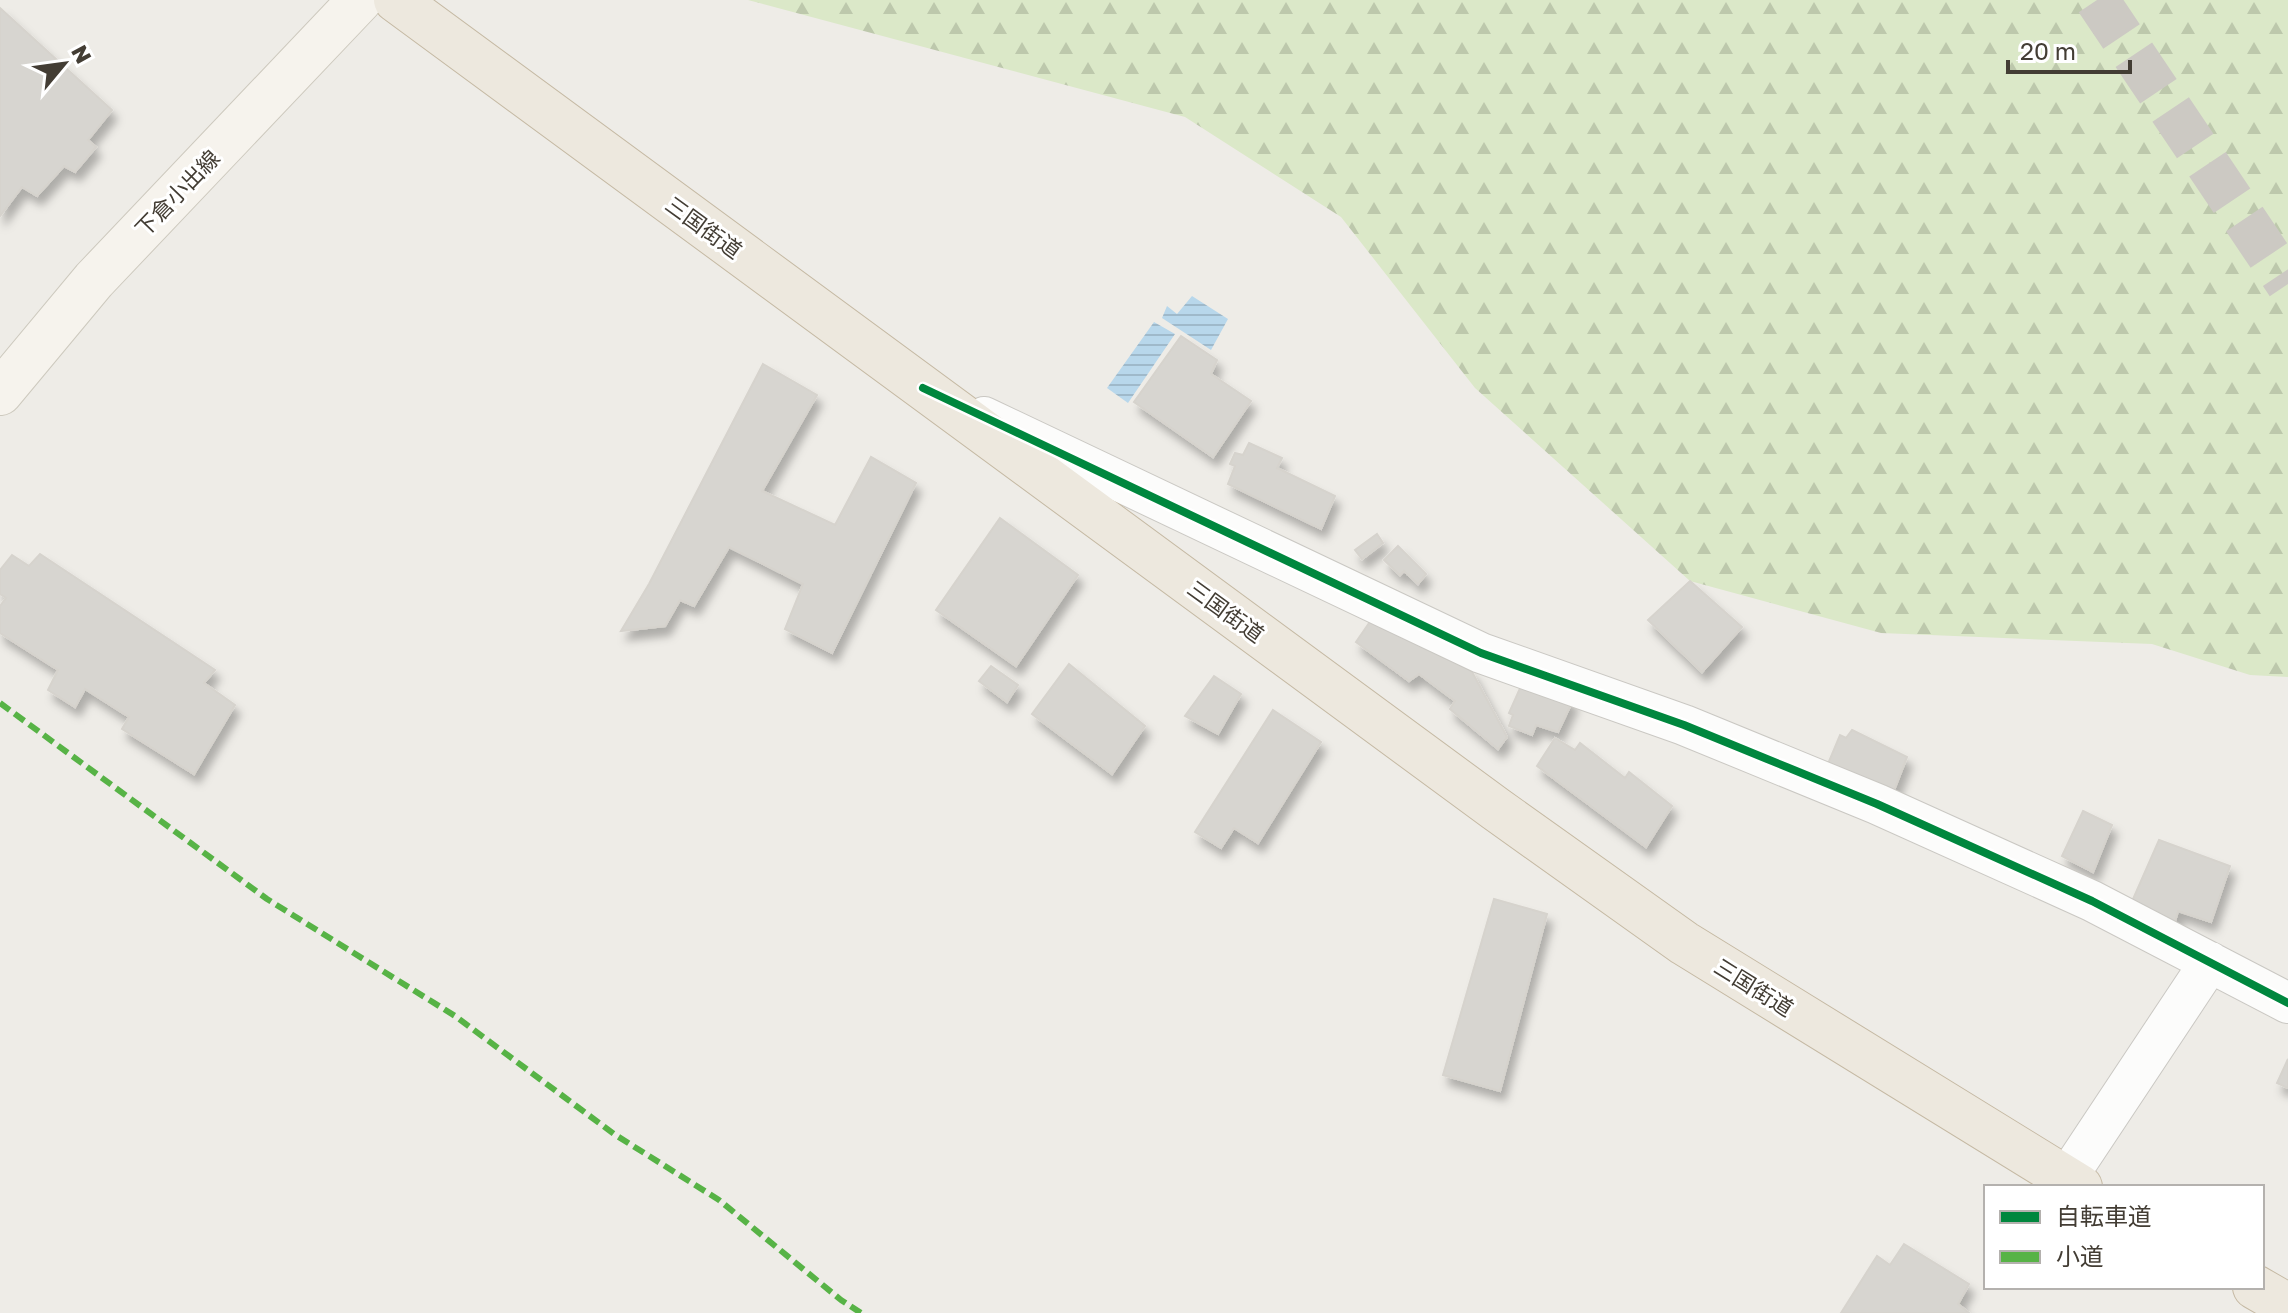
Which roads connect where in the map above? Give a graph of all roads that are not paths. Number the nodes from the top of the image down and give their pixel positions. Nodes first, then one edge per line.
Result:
1 (360, 0) edge
2 (396, 0) edge
3 (923, 388) junction
4 (0, 393) edge
5 (2210, 962) junction
6 (2288, 1003) edge
7 (2073, 1183) edge
8 (2258, 1289) edge
9 (2288, 1306) edge

1 - 4 main road, 下倉小出線
2 - 3 highway, 三国街道
3 - 5 street
3 - 7 highway, 三国街道
5 - 6 street
5 - 7 street
8 - 9 highway

